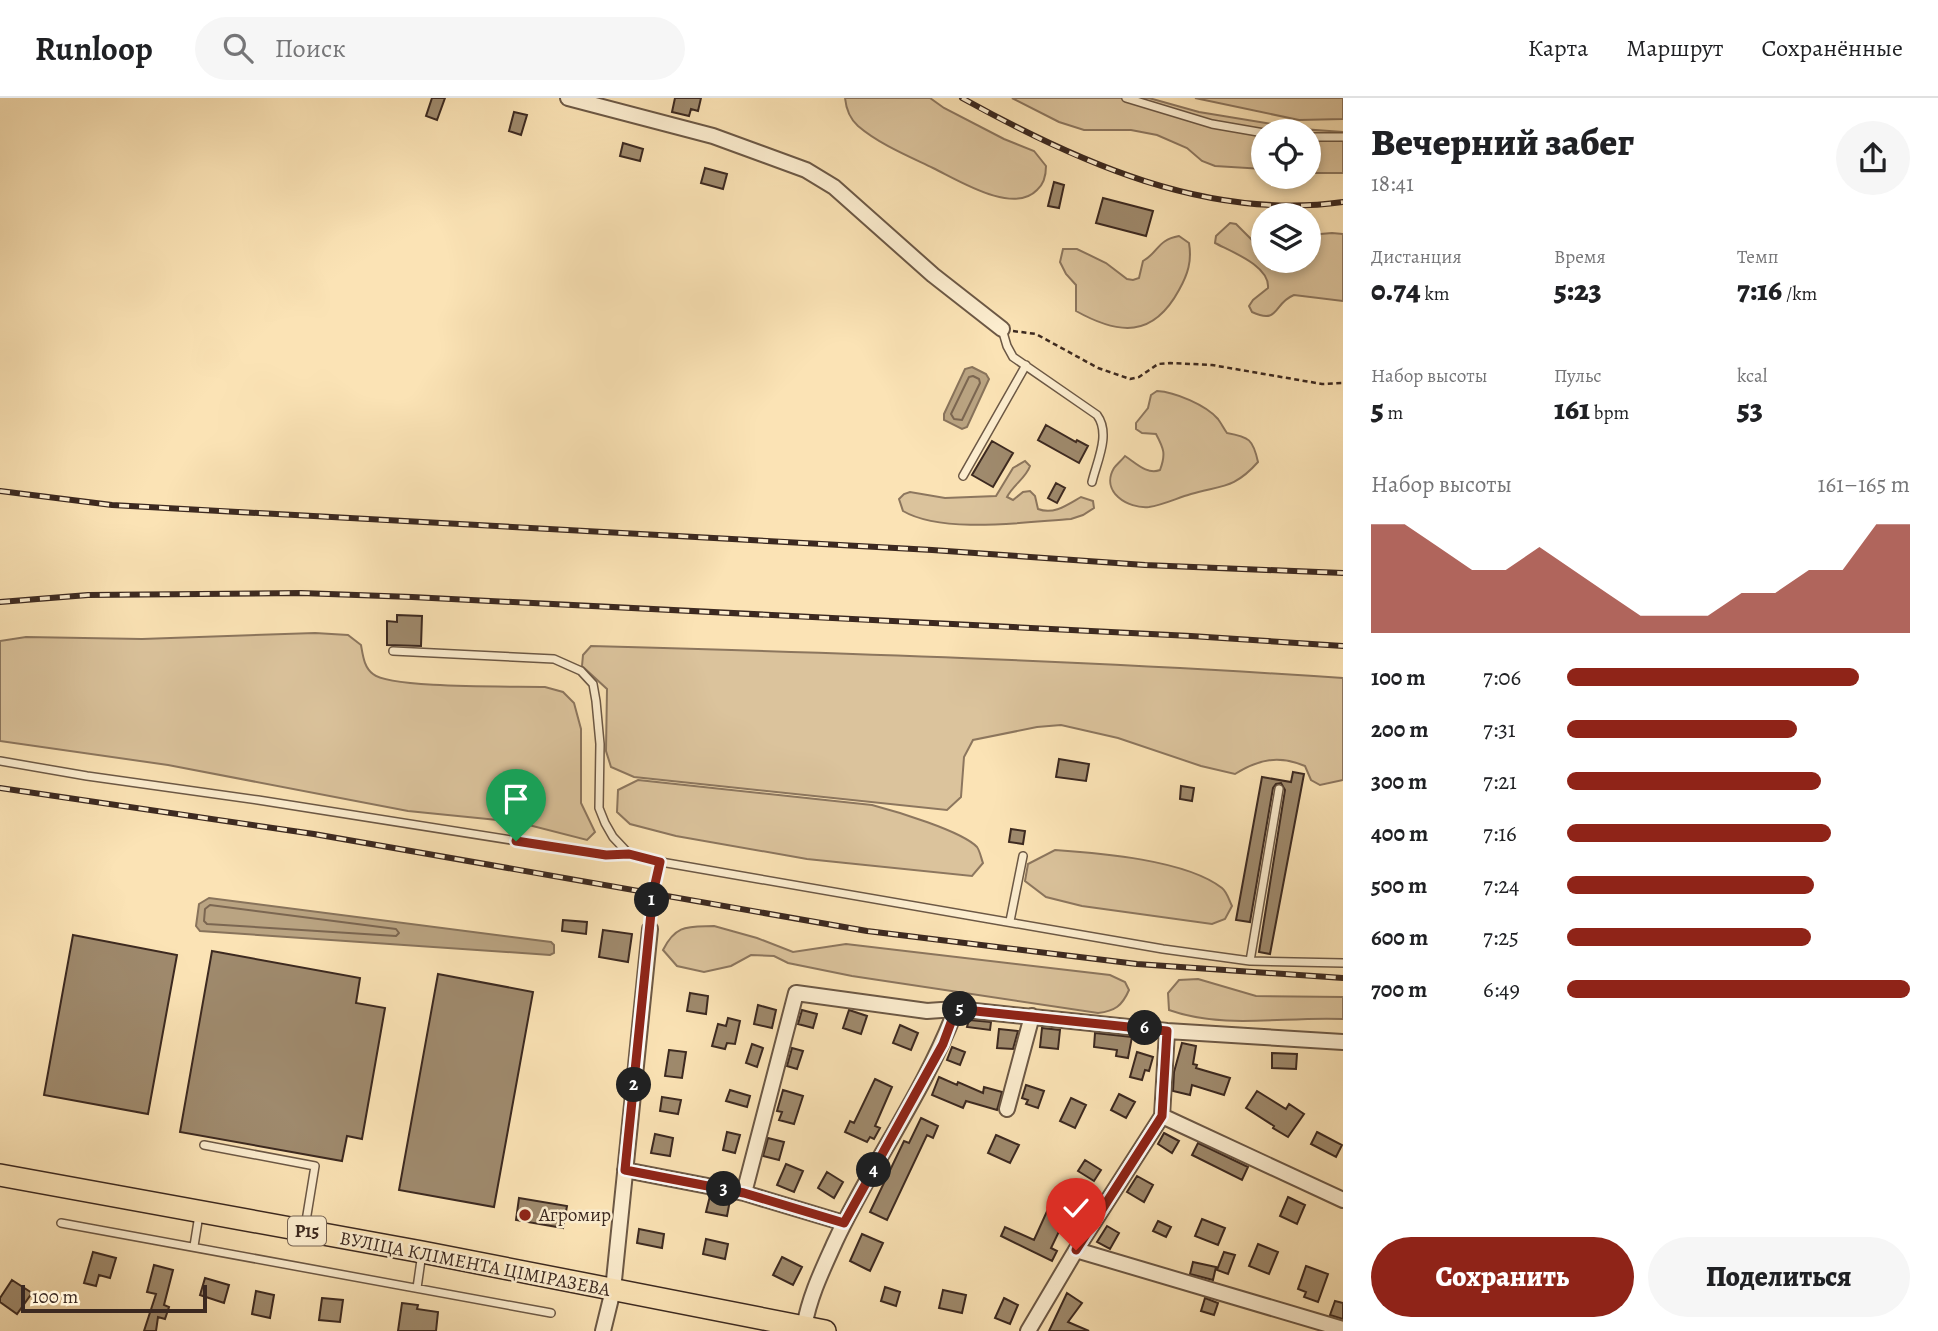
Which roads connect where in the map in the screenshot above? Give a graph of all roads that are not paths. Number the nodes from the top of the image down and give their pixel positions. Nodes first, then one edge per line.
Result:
1 (568, 98) edge
2 (1126, 98) edge
3 (1251, 131) edge
4 (1321, 137) edge
5 (1343, 137) edge
6 (1002, 329) joint
7 (1026, 365) junction
8 (963, 476) dead end
9 (1092, 482) dead end
10 (393, 651) dead end
11 (0, 761) edge
12 (1279, 789) dead end
13 (629, 854) junction
14 (1023, 856) dead end
15 (1010, 921) junction
16 (650, 929) road end
17 (1250, 961) junction
18 (1343, 963) edge
19 (956, 1009) junction
20 (1032, 1016) junction
21 (1167, 1031) junction
22 (1343, 1042) edge
23 (1007, 1109) dead end
24 (1162, 1116) junction
25 (204, 1145) dead end
26 (625, 1170) junction
27 (0, 1175) edge
28 (744, 1193) junction
29 (1343, 1200) edge
30 (200, 1211) junction
31 (61, 1223) dead end
32 (844, 1223) junction
33 (305, 1231) junction
34 (194, 1246) junction
35 (1076, 1250) junction
36 (422, 1252) junction
37 (417, 1288) junction
38 (613, 1290) junction
39 (551, 1313) dead end
40 (804, 1327) junction
41 (1343, 1329) edge
42 (603, 1331) edge
43 (825, 1331) edge
44 (1028, 1331) edge

1 - 6 street
2 - 3 lane
4 - 5 lane
6 - 7 lane
7 - 8 lane
7 - 9 lane
10 - 13 lane
11 - 13 lane
12 - 17 lane
13 - 15 lane
14 - 15 lane
15 - 17 lane
16 - 26 street
17 - 18 lane
19 - 20 street
19 - 28 street
19 - 32 street
20 - 21 street
20 - 23 street
21 - 22 street
21 - 24 street
24 - 29 street
24 - 35 street
25 - 33 lane
26 - 28 street
26 - 38 street
27 - 30 main road, ВУЛІЦА КЛІМЕНТА ЦІМІРАЗЕВА / Р15
28 - 32 street
30 - 33 main road, ВУЛІЦА КЛІМЕНТА ЦІМІРАЗЕВА / Р15
30 - 34 lane
31 - 34 lane
32 - 40 street
33 - 36 main road, ВУЛІЦА КЛІМЕНТА ЦІМІРАЗЕВА / Р15
34 - 37 lane
35 - 41 street
35 - 44 street
36 - 37 lane
36 - 38 main road, ВУЛІЦА КЛІМЕНТА ЦІМІРАЗЕВА / Р15
37 - 39 lane
38 - 40 main road, ВУЛІЦА КЛІМЕНТА ЦІМІРАЗЕВА / Р15
38 - 42 street
40 - 43 main road, ВУЛІЦА КЛІМЕНТА ЦІМІРАЗЕВА / Р15

